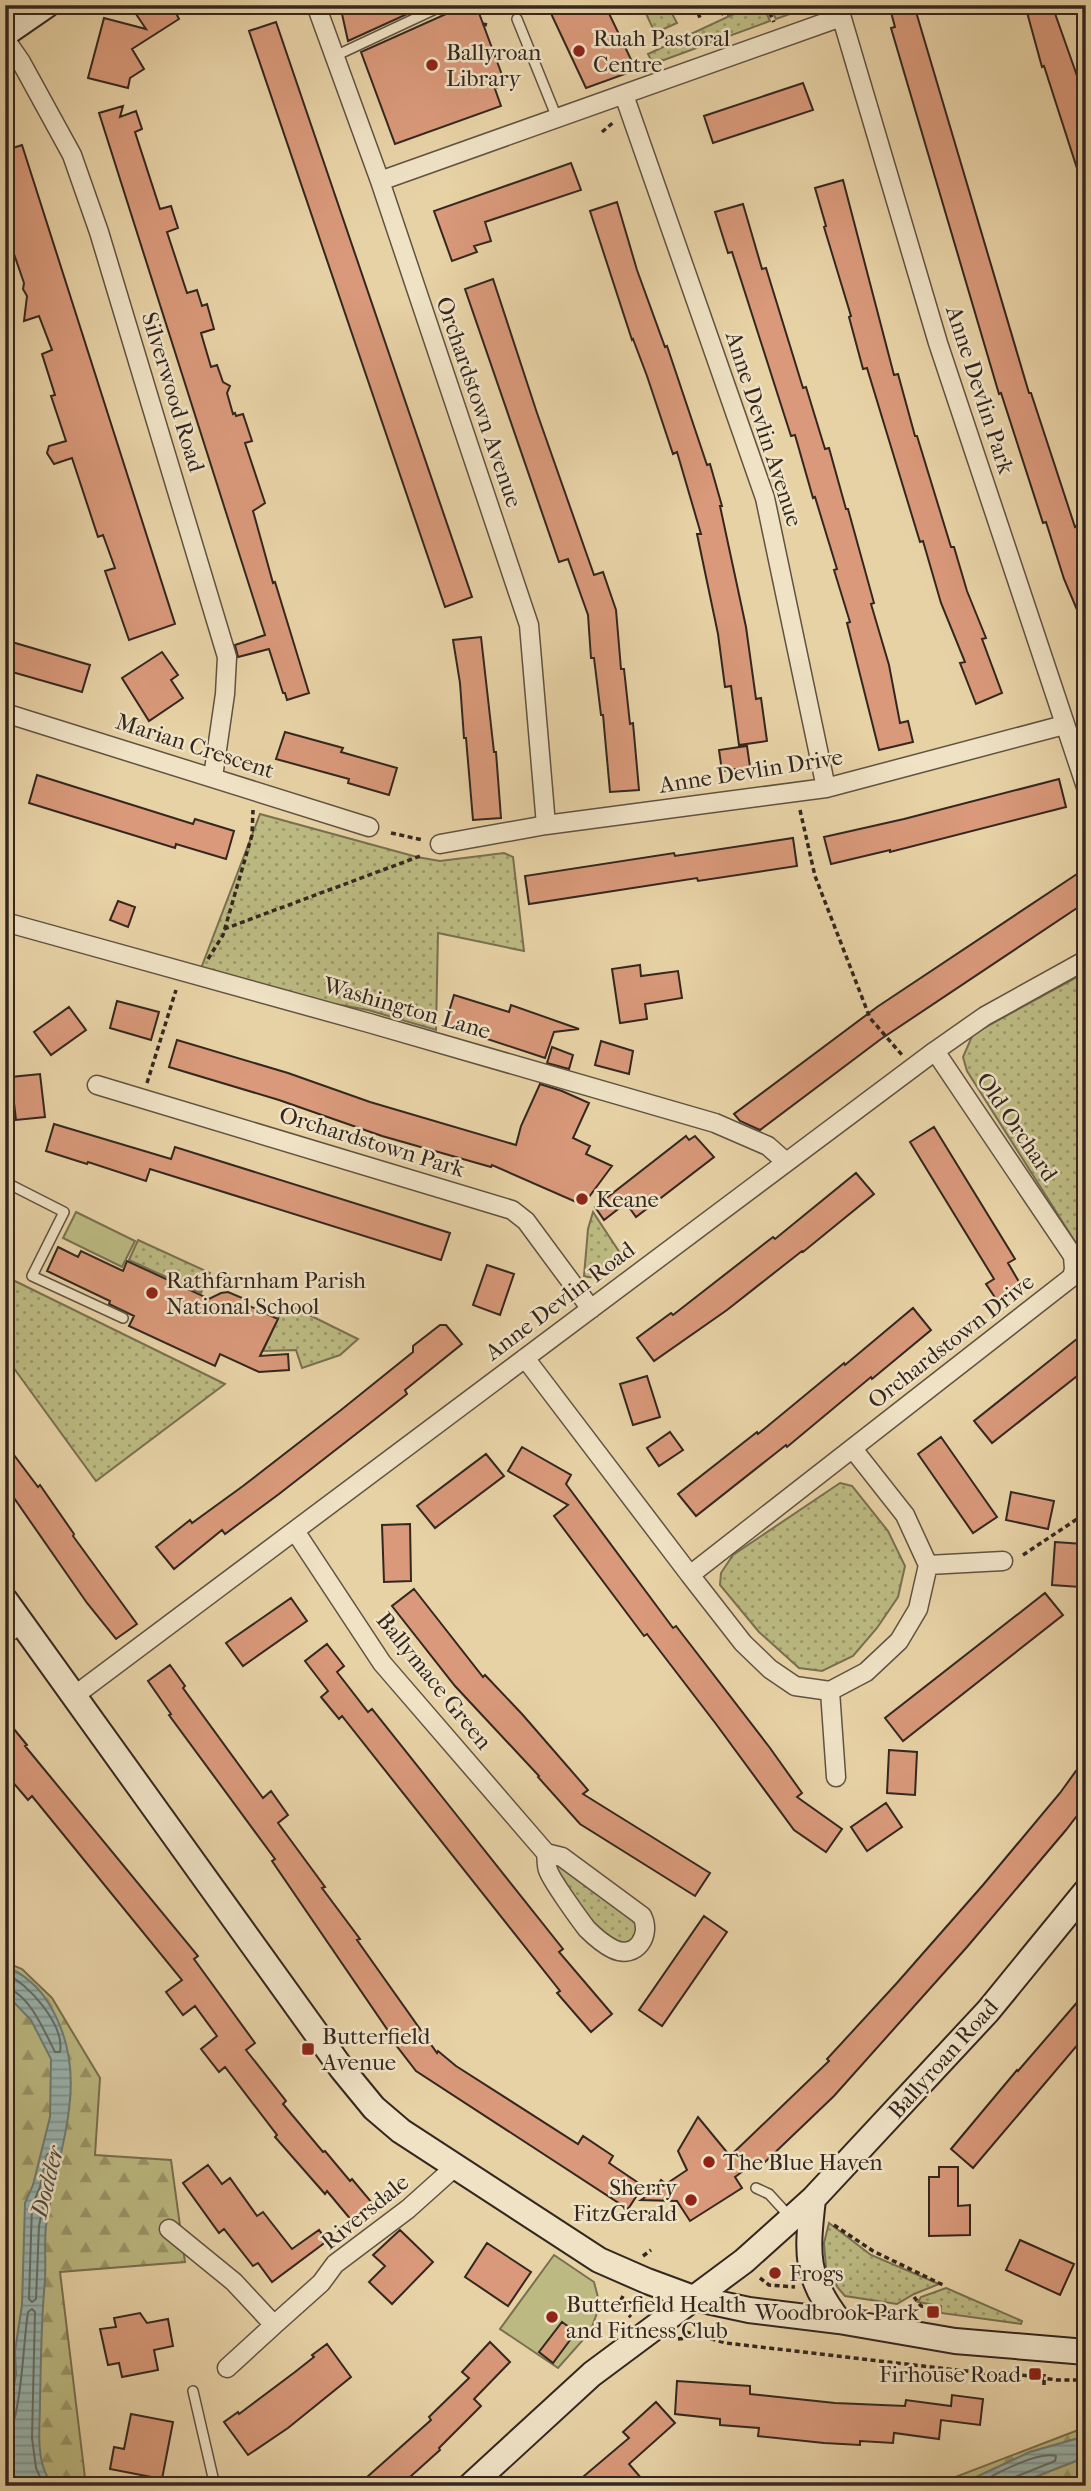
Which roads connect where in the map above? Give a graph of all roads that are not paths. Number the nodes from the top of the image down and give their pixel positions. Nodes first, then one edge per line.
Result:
1 (47, 5) edge
2 (316, 5) edge
3 (444, 5) edge
4 (840, 11) edge
5 (517, 19) dead end
6 (5, 37) edge
7 (335, 56) junction
8 (624, 94) junction
9 (557, 118) junction
10 (380, 181) junction
11 (5, 713) edge
12 (1064, 725) junction
13 (213, 777) junction
14 (826, 788) junction
15 (1086, 788) edge
16 (546, 825) junction
17 (369, 827) dead end
18 (432, 842) road end
19 (8, 923) edge
20 (5, 944) edge
21 (1086, 960) edge
22 (936, 1051) junction
23 (97, 1085) dead end
24 (786, 1162) junction
25 (5, 1182) edge
26 (1074, 1269) joint
27 (591, 1309) junction
28 (123, 1318) dead end
29 (525, 1358) junction
30 (853, 1449) junction
31 (295, 1531) junction
32 (1003, 1561) dead end
33 (928, 1565) junction
34 (690, 1576) junction
35 (5, 1600) edge
36 (13, 1629) edge
37 (830, 1691) junction
38 (74, 1696) junction
39 (836, 1777) dead end
40 (546, 1853) junction
41 (1086, 1891) edge
42 (456, 2166) junction
43 (756, 2188) dead end
44 (813, 2199) junction
45 (792, 2220) junction
46 (169, 2229) dead end
47 (693, 2298) junction
48 (839, 2321) junction
49 (274, 2325) junction
50 (1086, 2352) edge
51 (227, 2368) dead end
52 (193, 2391) dead end
53 (215, 2486) edge
54 (470, 2486) edge

1 - 6 main road
2 - 7 street, Orchardstown Avenue
3 - 7 lane
4 - 8 street
4 - 12 street, Anne Devlin Park
5 - 9 lane
6 - 13 street, Silverwood Road
7 - 10 street, Orchardstown Avenue
8 - 9 street
8 - 14 street, Anne Devlin Avenue
9 - 10 street
10 - 16 street, Orchardstown Avenue
11 - 13 street, Marian Crescent
12 - 14 street, Anne Devlin Drive
12 - 15 street, Anne Devlin Park
13 - 17 street, Marian Crescent
14 - 16 street, Anne Devlin Drive
16 - 18 street, Anne Devlin Drive
19 - 20 lane
19 - 24 street, Washington Lane
21 - 22 street, Anne Devlin Road
22 - 24 street, Anne Devlin Road
22 - 26 street, Old Orchard
23 - 27 street, Orchardstown Park
24 - 27 street, Anne Devlin Road
25 - 28 lane
26 - 30 street, Orchardstown Drive
27 - 29 street, Anne Devlin Road
29 - 31 street, Anne Devlin Road
29 - 34 street
30 - 33 street
30 - 34 street, Orchardstown Drive
31 - 38 street, Anne Devlin Road
31 - 40 street, Ballymace Green
32 - 33 street
33 - 37 street
34 - 37 street
35 - 36 main road
36 - 38 main road
37 - 39 street
38 - 42 main road
40 - 40 street, Ballymace Green
41 - 44 main road, Ballyroan Road
42 - 47 main road
42 - 49 street, Riversdale
43 - 45 lane
44 - 45 main road, Ballyroan Road
44 - 48 main road
45 - 47 main road, Ballyroan Road
46 - 49 street
47 - 48 main road
47 - 54 main road, Ballyroan Road
48 - 50 main road
49 - 51 street, Riversdale
52 - 53 lane

